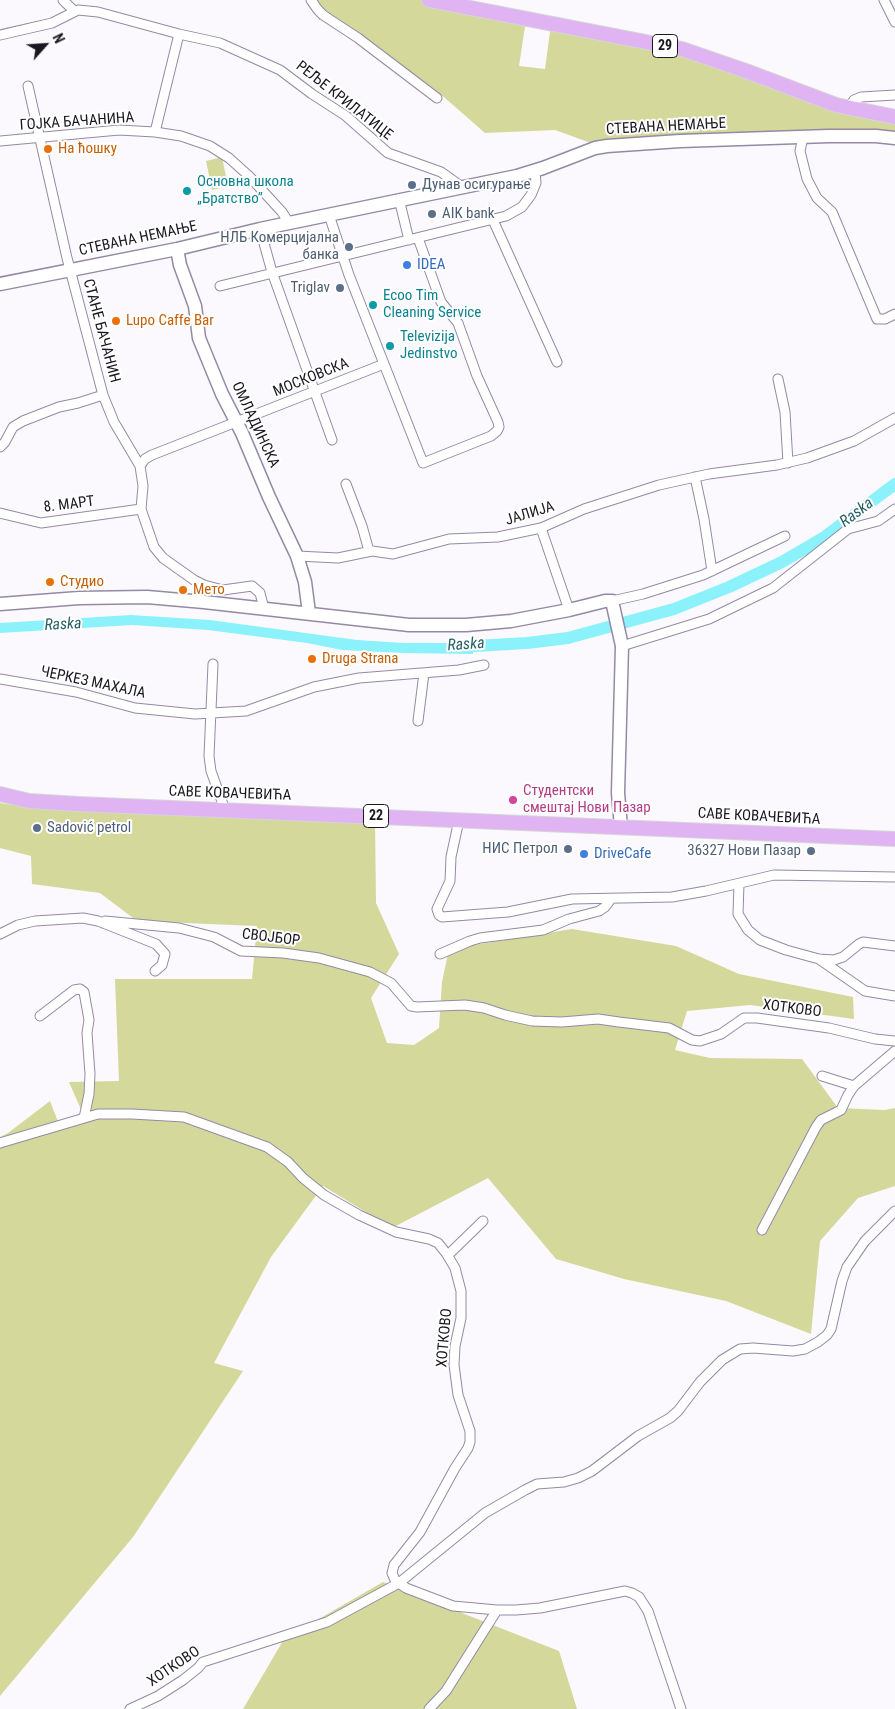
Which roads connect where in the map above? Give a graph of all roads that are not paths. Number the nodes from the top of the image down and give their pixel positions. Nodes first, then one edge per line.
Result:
1 (63, 0) edge
2 (311, 0) edge
3 (429, 0) edge
4 (884, 0) edge
5 (74, 11) junction
6 (895, 22) edge
7 (179, 34) junction
8 (0, 35) edge
9 (28, 86) dead end
10 (895, 95) edge
11 (437, 98) dead end
12 (848, 108) junction
13 (895, 117) edge
14 (155, 132) junction
15 (803, 137) junction
16 (39, 138) junction
17 (895, 138) edge
18 (0, 141) edge
19 (535, 171) junction
20 (462, 186) junction
21 (399, 199) junction
22 (329, 215) junction
23 (493, 220) junction
24 (289, 223) junction
25 (260, 228) junction
26 (413, 239) junction
27 (177, 249) junction
28 (343, 256) junction
29 (70, 269) junction
30 (272, 272) junction
31 (0, 284) edge
32 (220, 286) dead end
33 (895, 314) edge
34 (557, 362) dead end
35 (384, 364) junction
36 (778, 379) dead end
37 (314, 391) junction
38 (103, 395) junction
39 (895, 418) edge
40 (237, 422) junction
41 (332, 440) dead end
42 (0, 447) edge
43 (788, 463) junction
44 (140, 466) junction
45 (695, 477) junction
46 (346, 484) dead end
47 (141, 509) junction
48 (895, 509) edge
49 (0, 513) edge
50 (541, 528) junction
51 (785, 536) dead end
52 (369, 551) junction
53 (297, 556) junction
54 (712, 571) junction
55 (0, 604) edge
56 (613, 605) junction
57 (264, 608) junction
58 (568, 610) junction
59 (309, 613) junction
60 (621, 641) junction
61 (213, 664) dead end
62 (484, 665) dead end
63 (424, 673) junction
64 (0, 678) edge
65 (211, 713) junction
66 (418, 721) dead end
67 (0, 794) edge
68 (225, 810) junction
69 (459, 820) junction
70 (621, 827) junction
71 (895, 839) edge
72 (895, 877) edge
73 (739, 884) junction
74 (611, 899) junction
75 (103, 923) junction
76 (0, 934) edge
77 (895, 946) edge
78 (440, 954) dead end
79 (819, 959) junction
80 (350, 966) joint
81 (155, 971) dead end
82 (895, 996) edge
83 (40, 1016) dead end
84 (895, 1041) edge
85 (895, 1051) edge
86 (822, 1076) dead end
87 (854, 1086) junction
88 (84, 1118) junction
89 (0, 1142) edge
90 (895, 1211) edge
91 (484, 1222) dead end
92 (762, 1230) dead end
93 (448, 1256) junction
94 (399, 1583) junction
95 (497, 1610) junction
96 (130, 1709) edge
97 (429, 1709) edge
98 (681, 1709) edge

1 - 5 street
2 - 11 street
3 - 12 main road, 29
4 - 6 street
5 - 7 street, РЕЉЕ КРИЛАТИЦЕ
5 - 8 street
7 - 14 street, ГОЈКА БАЧАНИНА
7 - 20 street, РЕЉЕ КРИЛАТИЦЕ
9 - 16 street, СТАНЕ БАЧАНИН
10 - 12 street
12 - 13 main road, 29
14 - 16 street, ГОЈКА БАЧАНИНА
14 - 24 street, ГОЈКА БАЧАНИНА
15 - 17 street, СТЕВАНА НЕМАЊЕ
15 - 19 street, СТЕВАНА НЕМАЊЕ
15 - 33 street
16 - 18 street, ГОЈКА БАЧАНИНА
16 - 29 street, СТАНЕ БАЧАНИН
19 - 20 street, СТЕВАНА НЕМАЊЕ
19 - 23 street
20 - 21 street, СТЕВАНА НЕМАЊЕ
21 - 22 street, СТЕВАНА НЕМАЊЕ
21 - 26 street
22 - 24 street, СТЕВАНА НЕМАЊЕ
22 - 28 street
23 - 26 street
23 - 34 street
24 - 25 street, СТЕВАНА НЕМАЊЕ
25 - 27 street, СТЕВАНА НЕМАЊЕ
25 - 30 street
26 - 28 street
26 - 35 street
27 - 29 street, СТЕВАНА НЕМАЊЕ
27 - 40 street, ОМЛАДИНСКА
28 - 30 street
28 - 35 street
29 - 31 street, СТЕВАНА НЕМАЊЕ
29 - 38 street, СТАНЕ БАЧАНИН
30 - 32 street
30 - 37 street
35 - 37 street, МОСКОВСКА
36 - 43 street
37 - 40 street, МОСКОВСКА
37 - 41 street
38 - 42 street
38 - 44 street, СТАНЕ БАЧАНИН
39 - 43 street, ЈАЛИЈА
40 - 44 street, МОСКОВСКА
40 - 53 street, ОМЛАДИНСКА
43 - 45 street, ЈАЛИЈА
44 - 47 street, СТАНЕ БАЧАНИН
45 - 50 street, ЈАЛИЈА
45 - 54 street
46 - 52 street
47 - 49 street, 8. МАРТ
47 - 57 street, СТАНЕ БАЧАНИН
48 - 60 street
50 - 52 street, ЈАЛИЈА
50 - 58 street
51 - 54 street
52 - 53 street, ЈАЛИЈА
53 - 59 street, ОМЛАДИНСКА
54 - 56 street
55 - 57 street
56 - 58 street
56 - 60 street
57 - 59 street
58 - 59 street
60 - 70 street
61 - 65 street
62 - 63 street, ЧЕРКЕЗ МАХАЛА
63 - 65 street, ЧЕРКЕЗ МАХАЛА
63 - 66 street
64 - 65 street, ЧЕРКЕЗ МАХАЛА
65 - 68 street
67 - 68 main road, САВЕ КОВАЧЕВИЋА / 22
68 - 69 main road, САВЕ КОВАЧЕВИЋА / 22
69 - 70 main road, САВЕ КОВАЧЕВИЋА / 22
69 - 74 street
70 - 71 main road, САВЕ КОВАЧЕВИЋА / 22
72 - 73 street
73 - 74 street
73 - 79 street
74 - 78 street
75 - 76 street, СВОЈБОР
75 - 80 street, СВОЈБОР
75 - 81 street, СВОЈБОР
77 - 79 street
79 - 82 street
80 - 84 street, ХОТКОВО
83 - 88 street
85 - 87 street
86 - 87 street
87 - 92 street
88 - 89 street
88 - 93 street, ХОТКОВО
90 - 94 street, ХОТКОВО
91 - 93 street
93 - 94 street, ХОТКОВО
94 - 95 street
94 - 96 street, ХОТКОВО
95 - 97 street
95 - 98 street

